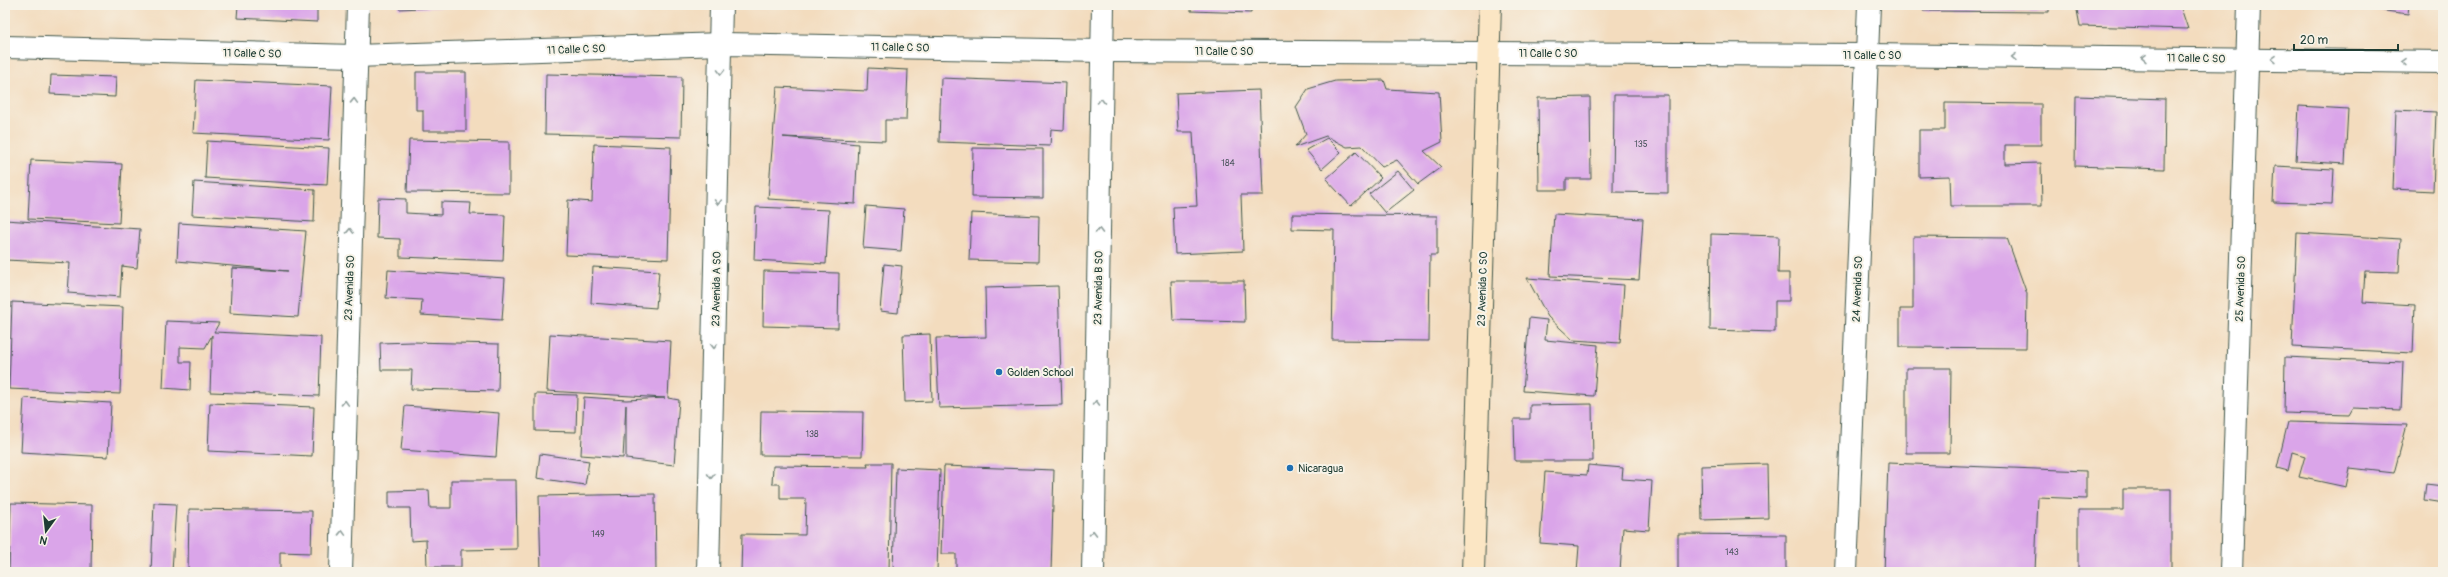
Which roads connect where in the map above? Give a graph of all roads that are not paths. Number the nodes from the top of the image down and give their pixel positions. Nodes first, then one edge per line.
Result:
1 (358, 5) edge
2 (721, 5) edge
3 (1103, 5) edge
4 (1490, 5) edge
5 (1869, 5) edge
6 (2248, 5) edge
7 (722, 44) junction
8 (5, 47) edge
9 (1102, 51) junction
10 (1490, 53) junction
11 (1867, 55) junction
12 (356, 56) junction
13 (2248, 59) junction
14 (2443, 62) edge
15 (341, 572) edge
16 (708, 572) edge
17 (1093, 572) edge
18 (1473, 572) edge
19 (1846, 572) edge
20 (2231, 572) edge

1 - 12 street, 23 Avenida SO
2 - 7 street, 23 Avenida A SO
3 - 9 street, 23 Avenida B SO
4 - 10 street, 23 Avenida C SO
5 - 11 street, 24 Avenida SO
6 - 13 street, 25 Avenida SO
7 - 9 street, 11 Calle C SO
7 - 12 street, 11 Calle C SO
7 -> 16 street, 23 Avenida A SO
8 - 12 street, 11 Calle C SO
9 - 10 street, 11 Calle C SO
17 -> 9 street, 23 Avenida B SO
10 - 11 street, 11 Calle C SO
10 - 18 street, 23 Avenida C SO
13 -> 11 street, 11 Calle C SO
11 - 19 street, 24 Avenida SO
15 -> 12 street, 23 Avenida SO
14 -> 13 street, 11 Calle C SO
13 - 20 street, 25 Avenida SO

